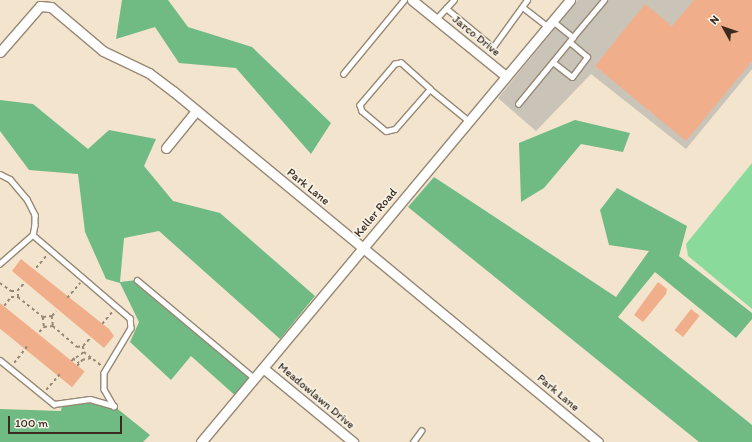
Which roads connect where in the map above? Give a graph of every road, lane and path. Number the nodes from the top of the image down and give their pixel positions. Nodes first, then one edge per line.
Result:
1 (404, 0) edge
2 (412, 0) edge
3 (454, 0) edge
4 (527, 0) edge
5 (570, 0) edge
6 (604, 0) edge
7 (446, 8) junction
8 (524, 8) junction
9 (436, 19) junction
10 (550, 24) junction
11 (573, 37) junction
12 (569, 42) junction
13 (0, 52) edge
14 (553, 62) junction
15 (343, 74) dead end
16 (506, 76) junction
17 (430, 89) junction
18 (518, 104) dead end
19 (196, 111) junction
20 (469, 121) junction
21 (166, 148) dead end
22 (0, 174) edge
23 (33, 235) junction
24 (363, 248) junction
25 (51, 250) junction
26 (0, 264) edge
27 (36, 268) dead end
28 (84, 279) junction
29 (136, 280) dead end
30 (24, 282) dead end
31 (0, 283) edge
32 (11, 291) junction
33 (18, 291) junction
34 (12, 297) junction
35 (18, 297) junction
36 (67, 298) dead end
37 (4, 306) dead end
38 (117, 307) junction
39 (56, 311) dead end
40 (52, 316) junction
41 (43, 317) junction
42 (102, 324) dead end
43 (53, 326) junction
44 (44, 327) junction
45 (39, 332) dead end
46 (91, 337) dead end
47 (28, 345) dead end
48 (84, 346) junction
49 (77, 347) junction
50 (78, 352) junction
51 (84, 352) junction
52 (73, 358) junction
53 (91, 358) junction
54 (0, 360) edge
55 (71, 361) dead end
56 (79, 363) junction
57 (77, 366) dead end
58 (10, 368) junction
59 (263, 368) junction
60 (106, 369) junction
61 (60, 374) dead end
62 (254, 378) junction
63 (42, 395) junction
64 (421, 431) dead end
65 (201, 442) edge
66 (353, 442) edge
67 (413, 442) edge
68 (598, 442) edge

1 - 15 lane
2 - 9 street, Jarco Drive
3 - 7 lane
4 - 8 lane
5 - 10 street, Keller Road
6 - 11 lane
7 - 8 lane
7 - 9 lane
8 - 10 lane
9 - 16 street, Jarco Drive
10 - 11 lane
10 - 16 street, Keller Road
11 - 12 lane
12 - 14 lane
12 - 14 lane
13 - 19 street, Park Lane
14 - 18 lane
16 - 20 street, Keller Road
17 - 17 lane
17 - 20 lane
19 - 21 street
19 - 24 street, Park Lane
20 - 24 street, Keller Road
22 - 23 lane
23 - 25 lane
23 - 26 lane
24 - 59 street, Keller Road
24 - 68 street, Park Lane
25 - 27 path
25 - 28 lane
28 - 36 path
28 - 38 lane
29 - 62 lane
30 - 33 path
31 - 32 path
32 - 33 path
32 - 34 path
33 - 35 path
34 - 35 path
34 - 37 path
35 - 41 path
38 - 42 path
38 - 60 lane
39 - 40 path
40 - 41 path
40 - 43 path
41 - 44 path
43 - 44 path
43 - 49 path
44 - 45 path
46 - 48 path
47 - 58 path
48 - 49 path
48 - 51 path
49 - 50 path
50 - 51 path
50 - 52 path
51 - 53 path
52 - 55 path
52 - 56 path
53 - 56 path
53 - 60 path
54 - 58 lane
56 - 57 path
58 - 63 lane
59 - 62 street, Keller Road
59 - 66 street, Meadowlawn Drive
60 - 63 lane
61 - 63 path
62 - 65 street, Keller Road
64 - 67 lane

